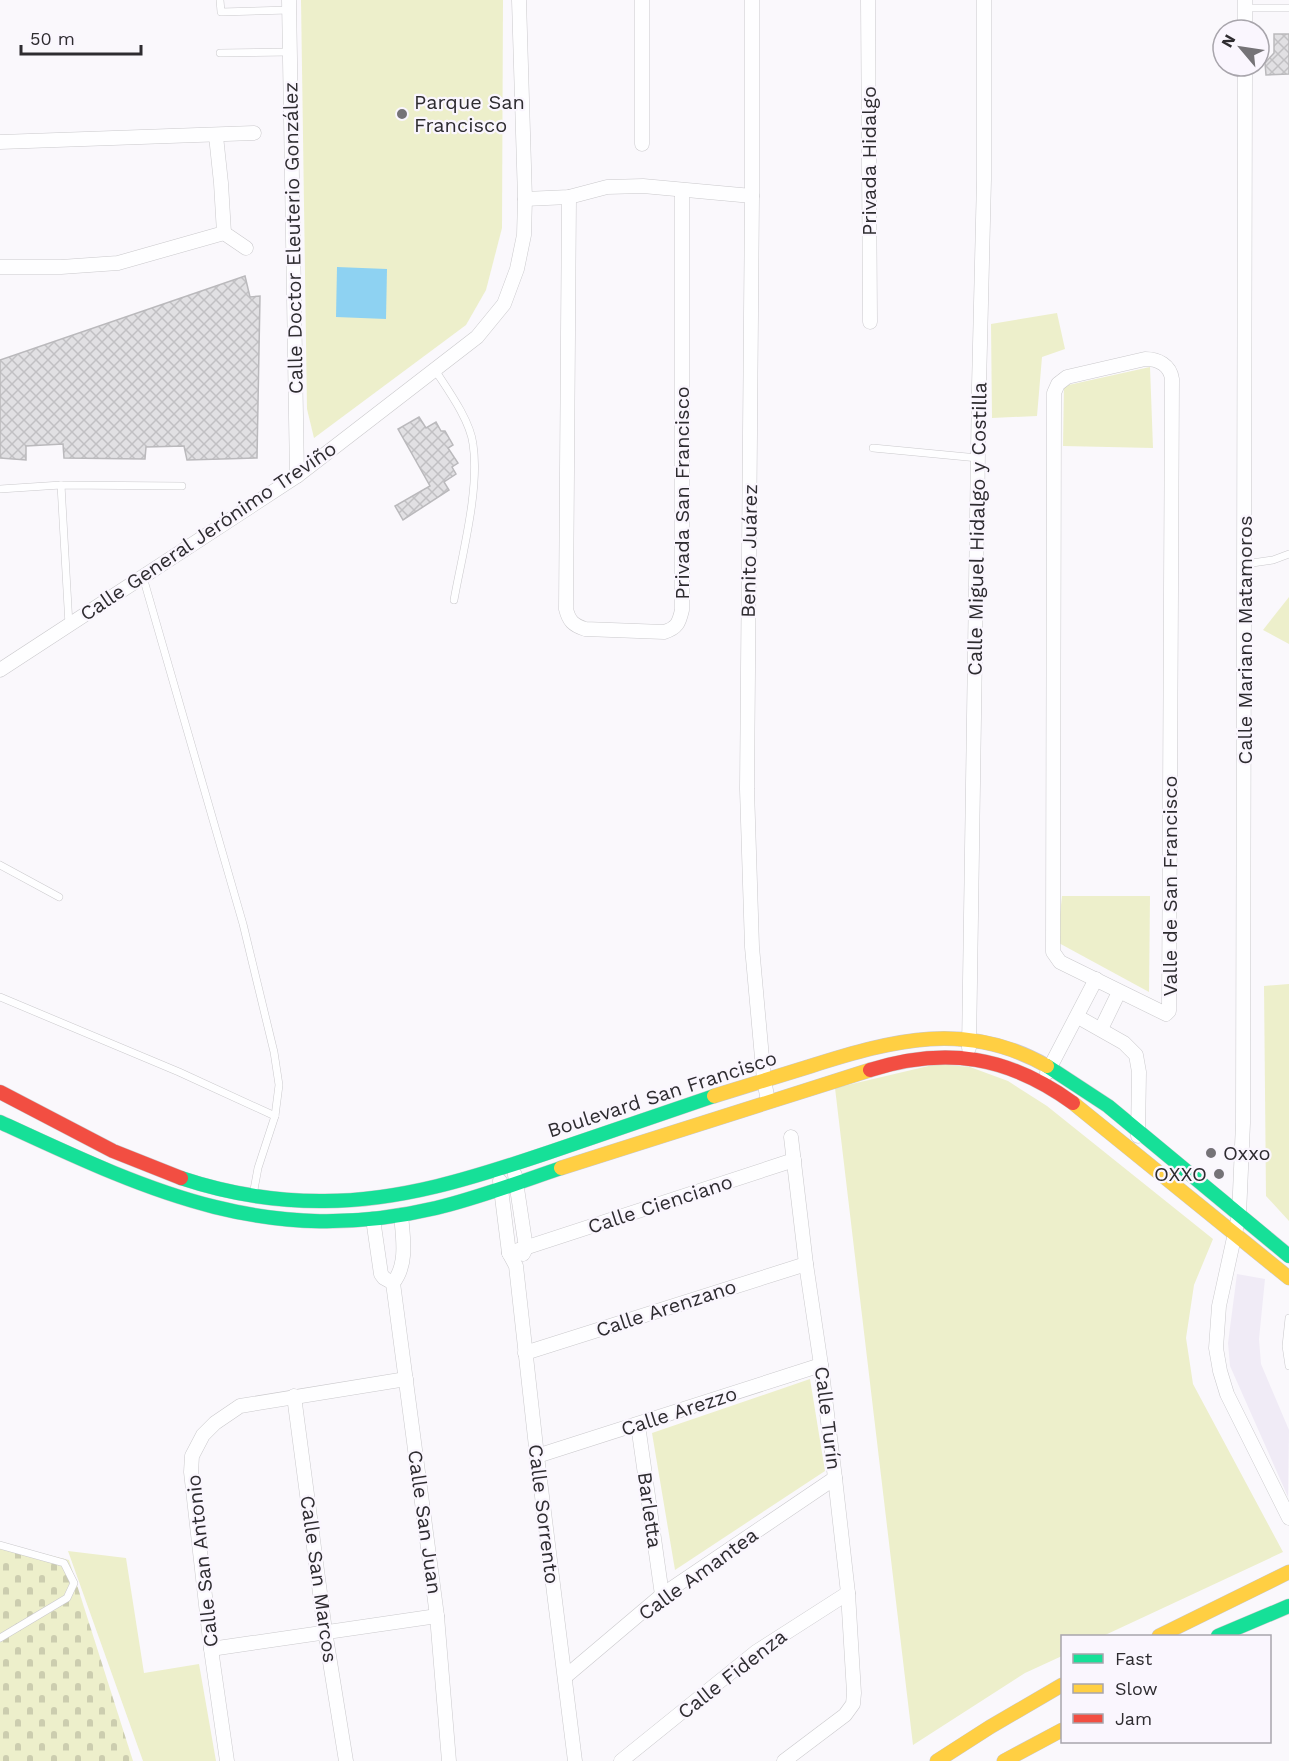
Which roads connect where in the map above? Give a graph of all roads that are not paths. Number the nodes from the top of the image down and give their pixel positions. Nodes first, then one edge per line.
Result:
1 (220, 0) edge
2 (519, 0) edge
3 (642, 0) edge
4 (752, 0) edge
5 (868, 0) edge
6 (984, 0) edge
7 (1245, 4) edge
8 (289, 5) edge
9 (1289, 8) edge
10 (220, 52) dead end
11 (290, 52) junction
12 (1245, 78) edge
13 (254, 133) dead end
14 (216, 136) junction
15 (0, 142) edge
16 (642, 144) dead end
17 (682, 190) junction
18 (752, 196) junction
19 (569, 197) junction
20 (525, 199) junction
21 (224, 232) junction
22 (246, 248) dead end
23 (0, 267) edge
24 (870, 322) dead end
25 (435, 370) junction
26 (873, 448) dead end
27 (978, 458) junction
28 (297, 476) junction
29 (61, 485) junction
30 (182, 486) dead end
31 (0, 489) edge
32 (1289, 554) edge
33 (1245, 564) junction
34 (143, 575) junction
35 (454, 600) dead end
36 (69, 625) junction
37 (0, 670) edge
38 (0, 865) edge
39 (59, 897) dead end
40 (1096, 980) junction
41 (1119, 992) junction
42 (0, 997) edge
43 (1078, 1017) junction
44 (1101, 1029) junction
45 (969, 1038) junction
46 (969, 1057) junction
47 (1051, 1066) junction
48 (764, 1080) junction
49 (1041, 1083) junction
50 (0, 1092) edge
51 (768, 1101) junction
52 (275, 1116) junction
53 (0, 1122) edge
54 (1139, 1131) junction
55 (791, 1137) dead end
56 (1134, 1153) junction
57 (794, 1160) junction
58 (513, 1164) junction
59 (497, 1169) junction
60 (517, 1183) junction
61 (502, 1187) junction
62 (253, 1196) junction
63 (400, 1215) junction
64 (1239, 1215) junction
65 (252, 1216) junction
66 (373, 1219) junction
67 (1235, 1233) junction
68 (526, 1248) junction
69 (509, 1253) junction
70 (1289, 1256) edge
71 (806, 1264) junction
72 (516, 1266) junction
73 (1289, 1278) edge
74 (393, 1283) junction
75 (1289, 1318) edge
76 (525, 1353) junction
77 (821, 1365) junction
78 (1289, 1366) edge
79 (406, 1379) junction
80 (294, 1396) junction
81 (638, 1425) junction
82 (537, 1456) junction
83 (835, 1478) junction
84 (1289, 1518) edge
85 (0, 1545) edge
86 (1289, 1572) edge
87 (848, 1593) junction
88 (663, 1595) junction
89 (1289, 1606) edge
90 (1289, 1614) edge
91 (437, 1616) junction
92 (325, 1631) junction
93 (1161, 1635) edge
94 (1220, 1635) edge
95 (1243, 1635) edge
96 (0, 1638) edge
97 (211, 1649) junction
98 (565, 1677) junction
99 (1061, 1686) edge
100 (1061, 1731) edge
101 (227, 1761) edge
102 (346, 1761) edge
103 (449, 1761) edge
104 (575, 1761) edge
105 (621, 1761) edge
106 (784, 1761) edge
107 (937, 1761) edge
108 (1004, 1761) edge

1 - 8 lane
2 - 20 street, Calle General Jerónimo Treviño
3 - 16 street
4 - 18 street, Benito Juárez
5 - 24 street, Privada Hidalgo
6 - 27 street, Calle Miguel Hidalgo y Costilla
7 - 9 lane
8 - 11 street, Calle Doctor Eleuterio González
10 - 11 lane
11 - 28 street, Calle Doctor Eleuterio González
12 - 33 street, Calle Mariano Matamoros
13 - 14 street
14 - 15 street
14 - 21 street
17 - 18 street
17 - 19 street
17 - 19 street, Privada San Francisco
18 - 48 street, Benito Juárez
19 - 20 street
20 - 25 street, Calle General Jerónimo Treviño
21 - 22 street
21 - 23 street
25 - 28 street, Calle General Jerónimo Treviño
25 - 35 lane
26 - 27 lane
27 - 45 street, Calle Miguel Hidalgo y Costilla
28 - 34 street, Calle General Jerónimo Treviño
29 - 30 lane
29 - 31 lane
29 - 36 lane
32 - 33 lane
33 - 64 street, Calle Mariano Matamoros
34 - 36 street, Calle General Jerónimo Treviño
34 - 52 lane
36 - 37 street, Calle General Jerónimo Treviño
38 - 39 lane
40 - 41 street, Valle de San Francisco
40 - 41 street, Valle de San Francisco
40 - 43 street
41 - 44 street
42 - 52 lane
43 - 44 street
43 - 47 street
44 - 54 street
45 - 46 street, Calle Miguel Hidalgo y Costilla
45 - 47 street, Boulevard San Francisco
45 - 48 street, Boulevard San Francisco
46 - 49 street, Boulevard San Francisco
46 - 51 street, Boulevard San Francisco
47 - 49 street
47 - 54 street, Boulevard San Francisco
48 - 51 street, Benito Juárez
48 - 58 street, Boulevard San Francisco
49 - 56 street, Boulevard San Francisco
50 - 62 street, Boulevard San Francisco
51 - 60 street, Boulevard San Francisco
52 - 62 lane
53 - 65 street, Boulevard San Francisco
54 - 56 street
54 - 64 street, Boulevard San Francisco
55 - 57 street, Calle Turín
56 - 67 street, Boulevard San Francisco
57 - 68 street, Calle Cienciano
57 - 71 street, Calle Turín
58 - 59 street, Boulevard San Francisco
58 - 60 street
59 - 61 street, Calle Sorrento
59 - 62 street, Boulevard San Francisco
60 - 61 street, Boulevard San Francisco
60 - 68 street
61 - 63 street, Boulevard San Francisco
61 - 69 street, Calle Sorrento
62 - 65 lane
63 - 66 street, Boulevard San Francisco
63 - 74 street, Calle San Juan
64 - 67 street, Calle Mariano Matamoros
64 - 70 street, Boulevard San Francisco
65 - 66 street, Boulevard San Francisco
66 - 74 street, Calle San Juan
67 - 73 street, Boulevard San Francisco
67 - 84 street, Calle Mariano Matamoros
68 - 69 street, Calle Cienciano
68 - 72 street
69 - 72 street, Calle Sorrento
71 - 76 street, Calle Arenzano
71 - 77 street, Calle Turín
72 - 76 street, Calle Sorrento
74 - 79 street, Calle San Juan
75 - 78 lane
76 - 82 street, Calle Sorrento
77 - 81 street, Calle Arezzo
77 - 83 street, Calle Turín
79 - 80 street, Calle San Antonio
79 - 91 street, Calle San Juan
80 - 92 street, Calle San Marcos
80 - 97 street, Calle San Antonio
81 - 82 street, Calle Arezzo
81 - 88 street, Barletta
82 - 98 street, Calle Sorrento
83 - 87 street, Calle Turín
83 - 88 street, Calle Amantea
85 - 96 lane
86 - 93 street
87 - 105 street, Calle Fidenza
87 - 106 street, Calle Turín
88 - 98 street, Calle Amantea
89 - 94 street
90 - 95 street
91 - 92 street
91 - 103 street, Calle San Juan
92 - 97 street
92 - 102 street, Calle San Marcos
97 - 101 street, Calle San Antonio
98 - 104 street, Calle Sorrento
99 - 107 street
100 - 108 street

